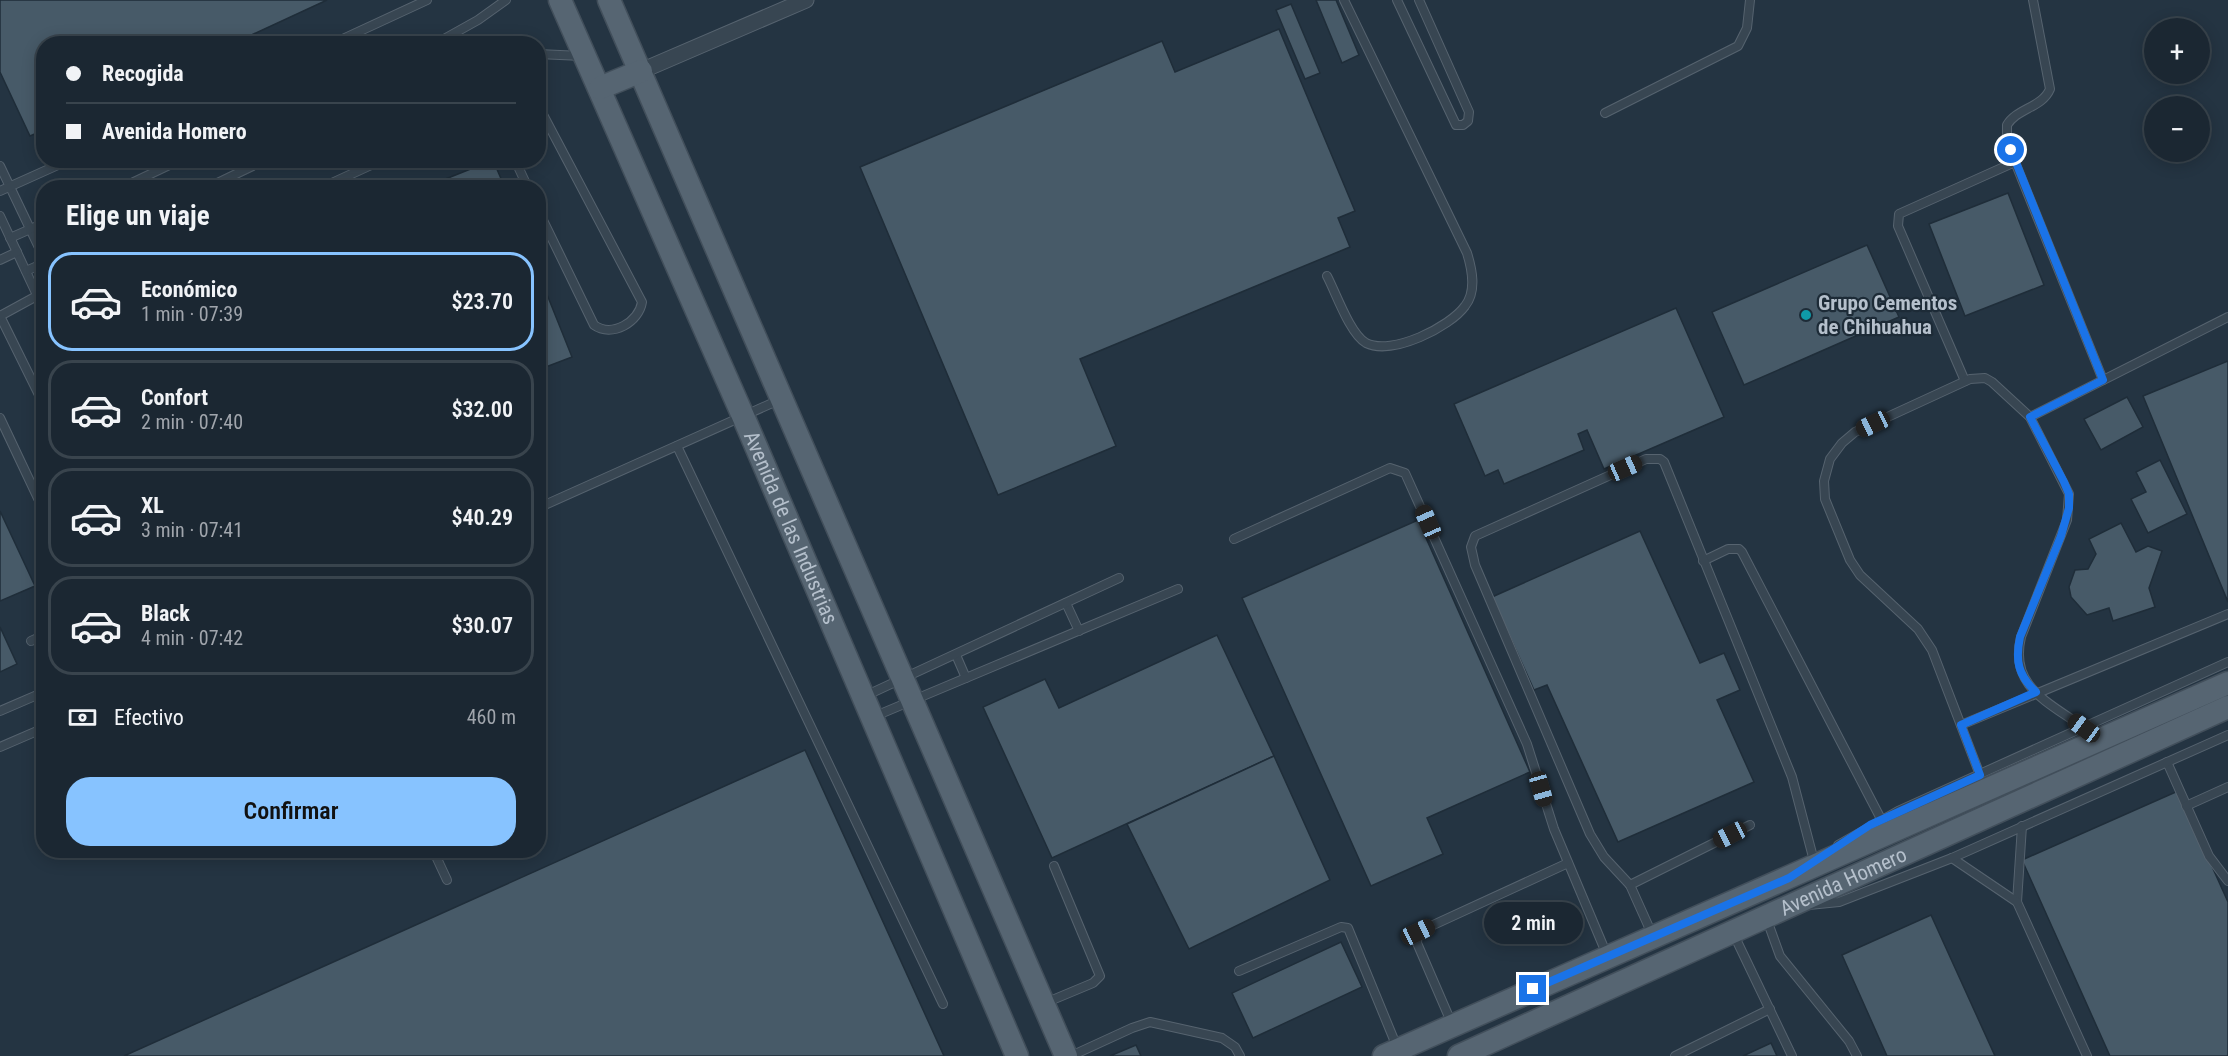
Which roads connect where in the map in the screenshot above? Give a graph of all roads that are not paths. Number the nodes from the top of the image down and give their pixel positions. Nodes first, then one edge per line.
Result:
1 (427, 0) edge
2 (506, 0) edge
3 (560, 0) edge
4 (609, 0) edge
5 (806, 0) edge
6 (1344, 0) edge
7 (1397, 0) edge
8 (1419, 0) edge
9 (1750, 0) edge
10 (2033, 0) edge
11 (349, 36) edge
12 (450, 36) edge
13 (546, 54) edge
14 (585, 56) junction
15 (641, 71) junction
16 (600, 88) junction
17 (1605, 113) dead end
18 (546, 120) edge
19 (2015, 162) junction
20 (0, 166) edge
21 (51, 168) edge
22 (163, 168) edge
23 (248, 168) edge
24 (364, 168) edge
25 (138, 180) edge
26 (223, 180) edge
27 (338, 180) edge
28 (10, 186) junction
29 (0, 191) edge
30 (1, 222) edge
31 (36, 226) edge
32 (546, 226) edge
33 (29, 229) junction
34 (10, 238) junction
35 (36, 244) edge
36 (17, 252) junction
37 (0, 260) edge
38 (36, 265) edge
39 (26, 271) junction
40 (1328, 276) dead end
41 (36, 287) edge
42 (36, 296) edge
43 (0, 316) edge
44 (2228, 317) edge
45 (2103, 380) junction
46 (1965, 381) junction
47 (36, 389) edge
48 (783, 398) junction
49 (743, 416) junction
50 (2030, 417) junction
51 (0, 418) edge
52 (677, 446) junction
53 (36, 494) edge
54 (546, 504) edge
55 (1234, 539) dead end
56 (1703, 561) junction
57 (1119, 578) dead end
58 (1178, 589) dead end
59 (1066, 603) junction
60 (2228, 614) edge
61 (1079, 631) junction
62 (36, 638) edge
63 (31, 641) dead end
64 (956, 655) junction
65 (2228, 662) edge
66 (966, 678) junction
67 (904, 679) junction
68 (2228, 682) edge
69 (2036, 692) junction
70 (36, 695) edge
71 (864, 697) junction
72 (913, 700) junction
73 (2228, 707) edge
74 (0, 711) edge
75 (872, 718) junction
76 (2175, 719) junction
77 (1961, 725) junction
78 (2084, 728) junction
79 (36, 731) edge
80 (2228, 735) edge
81 (0, 747) edge
82 (2167, 762) junction
83 (1980, 775) junction
84 (2228, 787) edge
85 (2186, 806) junction
86 (1881, 819) junction
87 (1750, 825) dead end
88 (2022, 826) junction
89 (437, 858) edge
90 (1952, 858) junction
91 (1814, 861) junction
92 (1568, 863) junction
93 (1054, 866) dead end
94 (1789, 878) junction
95 (447, 880) dead end
96 (2228, 882) edge
97 (1630, 885) junction
98 (2017, 902) junction
99 (1793, 906) junction
100 (1766, 918) junction
101 (1733, 933) junction
102 (1653, 938) junction
103 (1608, 957) junction
104 (1239, 971) dead end
105 (943, 1004) dead end
106 (1043, 1004) junction
107 (1770, 1009) junction
108 (1453, 1026) junction
109 (1391, 1053) edge
110 (1017, 1056) edge
111 (1066, 1056) edge
112 (1071, 1056) edge
113 (1240, 1056) edge
114 (1459, 1056) edge
115 (1675, 1056) edge
116 (1792, 1056) edge
117 (1857, 1056) edge
118 (2087, 1056) edge

1 - 11 lane
2 - 12 lane
3 - 14 main road, Avenida de las Industrias
4 - 15 main road, Avenida de las Industrias
5 - 15 street
6 - 40 lane
7 - 8 lane
9 - 17 lane
10 - 19 lane
13 - 14 lane
14 - 16 main road, Avenida de las Industrias
15 - 16 main road
15 - 48 main road, Avenida de las Industrias
16 - 49 main road, Avenida de las Industrias
18 - 32 lane
19 - 45 lane
19 - 46 lane
20 - 28 lane
21 - 28 lane
22 - 25 lane
23 - 26 lane
24 - 27 lane
28 - 29 lane
28 - 33 lane
30 - 34 lane
31 - 33 lane
33 - 34 lane
33 - 35 lane
34 - 36 lane
36 - 37 lane
36 - 39 lane
38 - 39 lane
39 - 41 lane
42 - 43 lane
43 - 47 lane
44 - 45 lane
45 - 50 lane
46 - 50 lane
46 - 77 lane
48 - 49 lane
48 - 67 main road, Avenida de las Industrias
49 - 52 lane
49 - 71 main road, Avenida de las Industrias
50 - 69 lane
51 - 53 lane
52 - 54 lane
52 - 105 lane
55 - 92 lane
56 - 86 lane
56 - 91 lane
56 - 97 lane
57 - 59 lane
58 - 61 lane
59 - 61 lane
59 - 64 lane
60 - 69 lane
61 - 66 lane
62 - 63 lane
64 - 66 lane
64 - 67 lane
65 - 78 lane
66 - 72 lane
67 - 71 lane
67 - 72 main road, Avenida de las Industrias
68 - 76 main road, Avenida Homero
69 - 77 lane
69 - 78 lane
70 - 74 lane
71 - 75 main road, Avenida de las Industrias
72 - 75 lane
72 - 106 main road, Avenida de las Industrias
73 - 76 main road, Avenida Homero
75 - 110 main road, Avenida de las Industrias
76 - 94 main road, Avenida Homero
76 - 99 main road, Avenida Homero
77 - 83 lane
78 - 83 lane
79 - 81 lane
80 - 82 lane
82 - 85 lane
82 - 88 lane
83 - 86 lane
84 - 85 lane
85 - 96 lane
86 - 91 lane
87 - 97 lane
88 - 90 lane
88 - 98 lane
89 - 95 lane
90 - 98 lane
90 - 99 lane
91 - 94 lane
92 - 103 lane
92 - 108 lane
93 - 106 lane
94 - 102 main road, Avenida Homero
97 - 102 lane
98 - 118 lane
99 - 100 main road, Avenida Homero
100 - 101 main road, Avenida Homero
100 - 117 lane
101 - 107 lane
101 - 114 main road, Avenida Homero
102 - 103 main road, Avenida Homero
103 - 108 main road, Avenida Homero
104 - 109 lane
106 - 111 main road, Avenida de las Industrias
107 - 115 lane
107 - 116 lane
108 - 109 main road, Avenida Homero
112 - 113 lane

